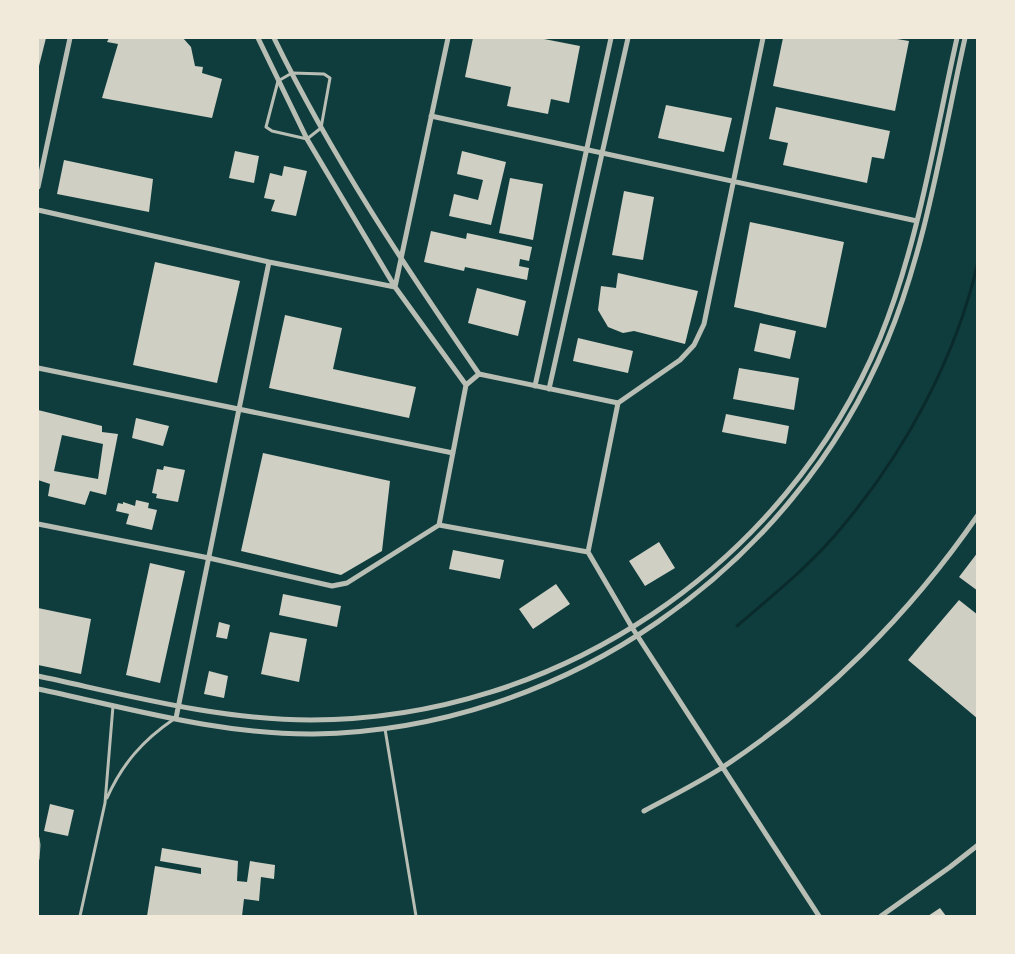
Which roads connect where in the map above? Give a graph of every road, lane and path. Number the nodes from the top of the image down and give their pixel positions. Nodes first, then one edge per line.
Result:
1 (70, 38) edge
2 (258, 38) edge
3 (274, 38) edge
4 (448, 38) edge
5 (611, 38) edge
6 (628, 38) edge
7 (763, 38) edge
8 (957, 38) edge
9 (965, 38) edge
10 (292, 73) junction
11 (948, 80) junction
12 (278, 81) junction
13 (955, 81) junction
14 (431, 116) junction
15 (321, 128) junction
16 (307, 139) junction
17 (587, 150) junction
18 (602, 153) junction
19 (930, 159) junction
20 (938, 161) junction
21 (735, 180) junction
22 (38, 187) edge
23 (38, 210) edge
24 (916, 220) junction
25 (924, 222) junction
26 (910, 245) junction
27 (918, 247) junction
28 (400, 261) junction
29 (269, 262) junction
30 (395, 287) junction
31 (38, 368) edge
32 (479, 374) junction
33 (466, 385) junction
34 (535, 386) junction
35 (549, 389) junction
36 (851, 398) junction
37 (858, 402) junction
38 (618, 404) junction
39 (238, 410) junction
40 (452, 453) junction
41 (792, 487) junction
42 (798, 492) junction
43 (978, 515) edge
44 (38, 524) edge
45 (439, 524) junction
46 (588, 552) junction
47 (209, 558) junction
48 (633, 629) junction
49 (638, 635) junction
50 (38, 676) edge
51 (38, 689) edge
52 (113, 692) junction
53 (113, 705) junction
54 (178, 706) junction
55 (176, 718) junction
56 (385, 729) junction
57 (722, 767) junction
58 (105, 804) junction
59 (644, 811) dead end
60 (38, 838) edge
61 (978, 845) edge
62 (38, 859) edge
63 (80, 916) edge
64 (416, 916) edge
65 (819, 916) edge
66 (881, 916) edge

1 - 22 street
2 - 12 street
3 - 10 street
4 - 14 street
5 - 17 street
6 - 18 street
7 - 21 street
8 - 11 street
9 - 13 street
10 - 12 lane
10 - 15 street
10 - 15 lane
11 - 13 street
11 - 19 street
12 - 16 street
12 - 16 lane
13 - 20 street
14 - 17 street
14 - 28 street
15 - 16 lane
15 - 28 street
16 - 30 street
17 - 18 street
17 - 34 street
18 - 21 street
18 - 35 street
19 - 20 street
19 - 24 street
20 - 25 street
21 - 24 street
21 - 38 street
23 - 29 street
24 - 25 street
24 - 26 street
25 - 27 street
26 - 27 street
26 - 36 street
27 - 37 street
28 - 30 street
28 - 32 street
29 - 30 street
29 - 39 street
30 - 33 street
31 - 39 street
32 - 33 street
32 - 34 street
33 - 40 street
34 - 35 street
35 - 38 street
36 - 37 street
36 - 41 street
37 - 42 street
38 - 46 street
39 - 40 street
39 - 47 street
40 - 45 street
41 - 42 street
41 - 48 street
42 - 49 street
43 - 57 street
44 - 47 street
45 - 46 street
45 - 47 street
46 - 48 street
47 - 54 street
48 - 49 street
48 - 54 street
49 - 56 street
49 - 57 street
50 - 52 street
51 - 53 street
52 - 53 street
52 - 54 street
53 - 55 street
53 - 58 lane
54 - 55 street
55 - 56 street
55 - 58 lane
56 - 64 lane
57 - 59 street
57 - 65 street
58 - 63 lane
60 - 62 lane
61 - 66 street

